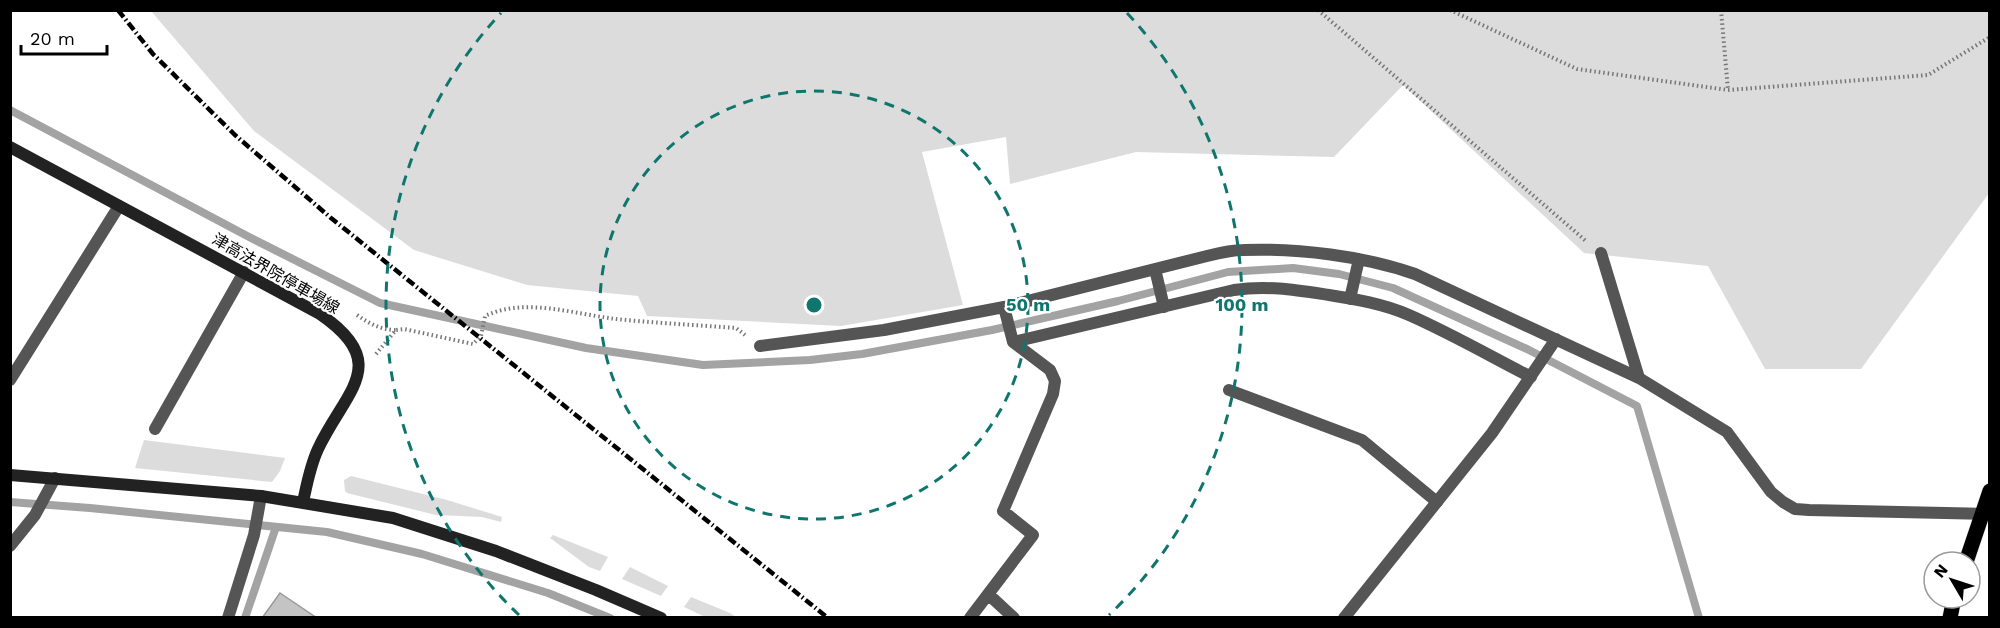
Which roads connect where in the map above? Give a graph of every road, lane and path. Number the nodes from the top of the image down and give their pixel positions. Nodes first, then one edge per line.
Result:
1 (1318, 10) edge
2 (1450, 10) edge
3 (1721, 10) edge
4 (1989, 38) edge
5 (1728, 90) junction
6 (10, 147) edge
7 (119, 206) junction
8 (1600, 253) joint
9 (1358, 262) junction
10 (1155, 271) junction
11 (244, 272) junction
12 (1350, 296) junction
13 (1164, 306) junction
14 (1005, 309) junction
15 (1012, 340) junction
16 (1554, 343) junction
17 (760, 346) joint
18 (359, 368) junction
19 (1533, 374) junction
20 (1639, 378) junction
21 (10, 380) edge
22 (1229, 390) dead end
23 (155, 429) dead end
24 (10, 475) edge
25 (55, 478) junction
26 (1989, 491) edge
27 (261, 496) junction
28 (303, 502) junction
29 (1437, 502) junction
30 (1986, 514) edge
31 (10, 546) edge
32 (1971, 550) edge
33 (988, 594) junction
34 (228, 618) edge
35 (661, 618) edge
36 (970, 618) edge
37 (1014, 618) edge
38 (1344, 618) edge

1 - 8 path
2 - 5 path
3 - 5 path
4 - 5 path
6 - 7 main road, 津高法界院停車場線
7 - 11 main road, 津高法界院停車場線
7 - 21 street
8 - 20 street
9 - 10 street
9 - 12 street
9 - 16 street
10 - 13 street
10 - 14 street
11 - 18 main road, 津高法界院停車場線
11 - 23 street
12 - 13 street
12 - 19 street
13 - 15 street
14 - 15 street
14 - 17 street
15 - 33 street
16 - 19 street
16 - 20 street
17 - 18 path
18 - 28 main road
19 - 29 street
20 - 30 street
22 - 29 street
24 - 25 main road
25 - 27 main road
25 - 31 street
26 - 30 main road
27 - 28 main road
27 - 34 street
28 - 35 main road
29 - 38 street
30 - 32 main road
33 - 36 street
33 - 37 street

